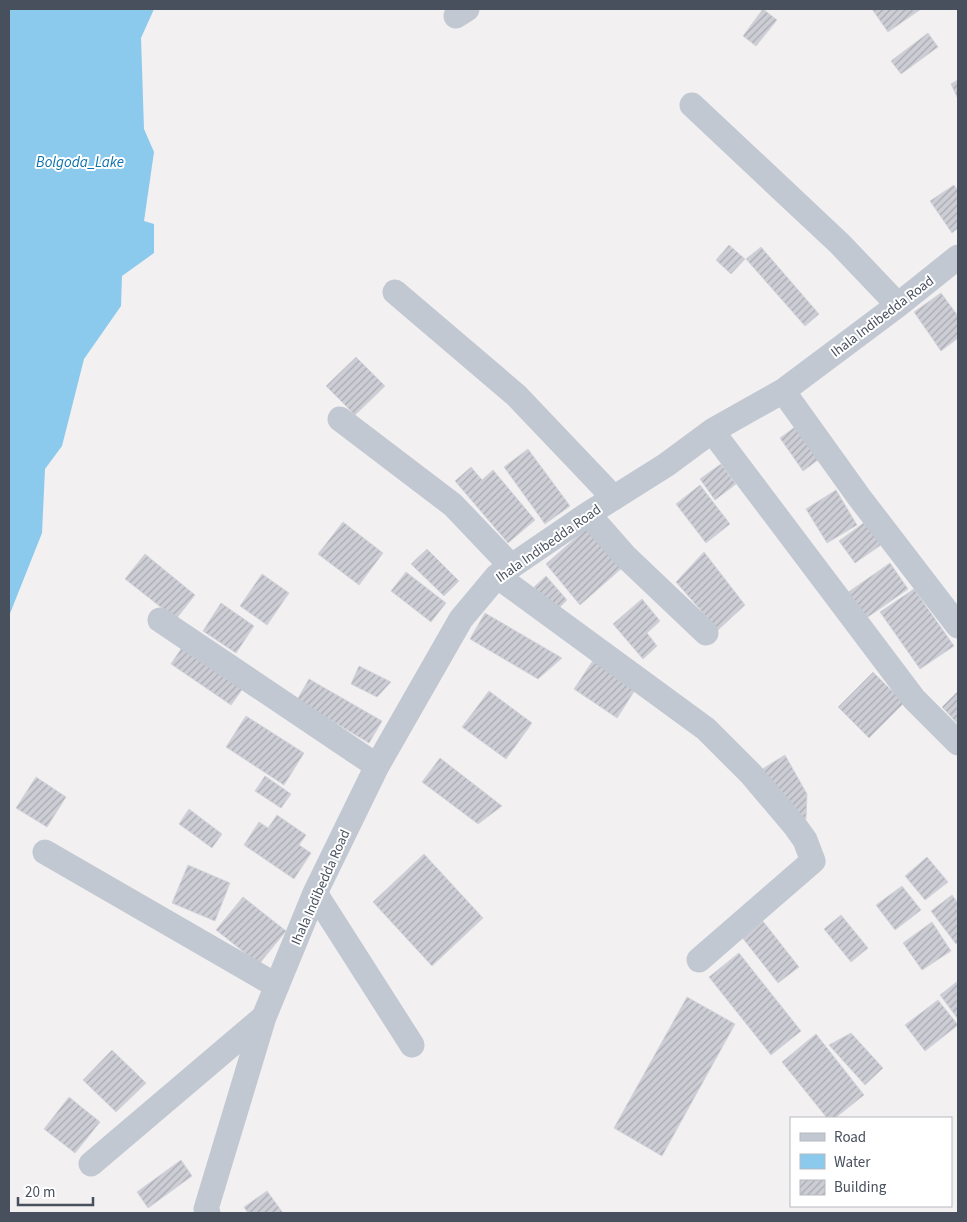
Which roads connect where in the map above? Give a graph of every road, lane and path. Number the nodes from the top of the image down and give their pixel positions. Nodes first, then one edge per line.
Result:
1 (692, 105) dead end
2 (958, 256) edge
3 (394, 292) dead end
4 (898, 306) junction
5 (783, 391) junction
6 (340, 419) dead end
7 (712, 431) junction
8 (614, 498) junction
9 (588, 514) junction
10 (504, 571) junction
11 (160, 620) dead end
12 (958, 626) edge
13 (706, 633) dead end
14 (958, 743) edge
15 (377, 766) junction
16 (45, 852) dead end
17 (315, 893) junction
18 (699, 960) dead end
19 (277, 986) junction
20 (264, 1017) junction
21 (412, 1045) dead end
22 (91, 1164) dead end
23 (208, 1213) edge

1 - 4 street
2 - 4 street, Ihala Indibedda Road
3 - 8 street
4 - 5 street, Ihala Indibedda Road
5 - 7 street, Ihala Indibedda Road
5 - 12 street
6 - 10 street
7 - 8 street, Ihala Indibedda Road
7 - 14 street
8 - 9 street, Ihala Indibedda Road
9 - 10 street, Ihala Indibedda Road
9 - 13 street
10 - 15 street, Ihala Indibedda Road
10 - 18 street
11 - 15 street
15 - 17 street, Ihala Indibedda Road
16 - 19 street
17 - 19 street, Ihala Indibedda Road
17 - 21 street
19 - 20 street, Ihala Indibedda Road
20 - 22 street, Ihala Indibedda Road
20 - 23 street, Ihala Indibedda Road

